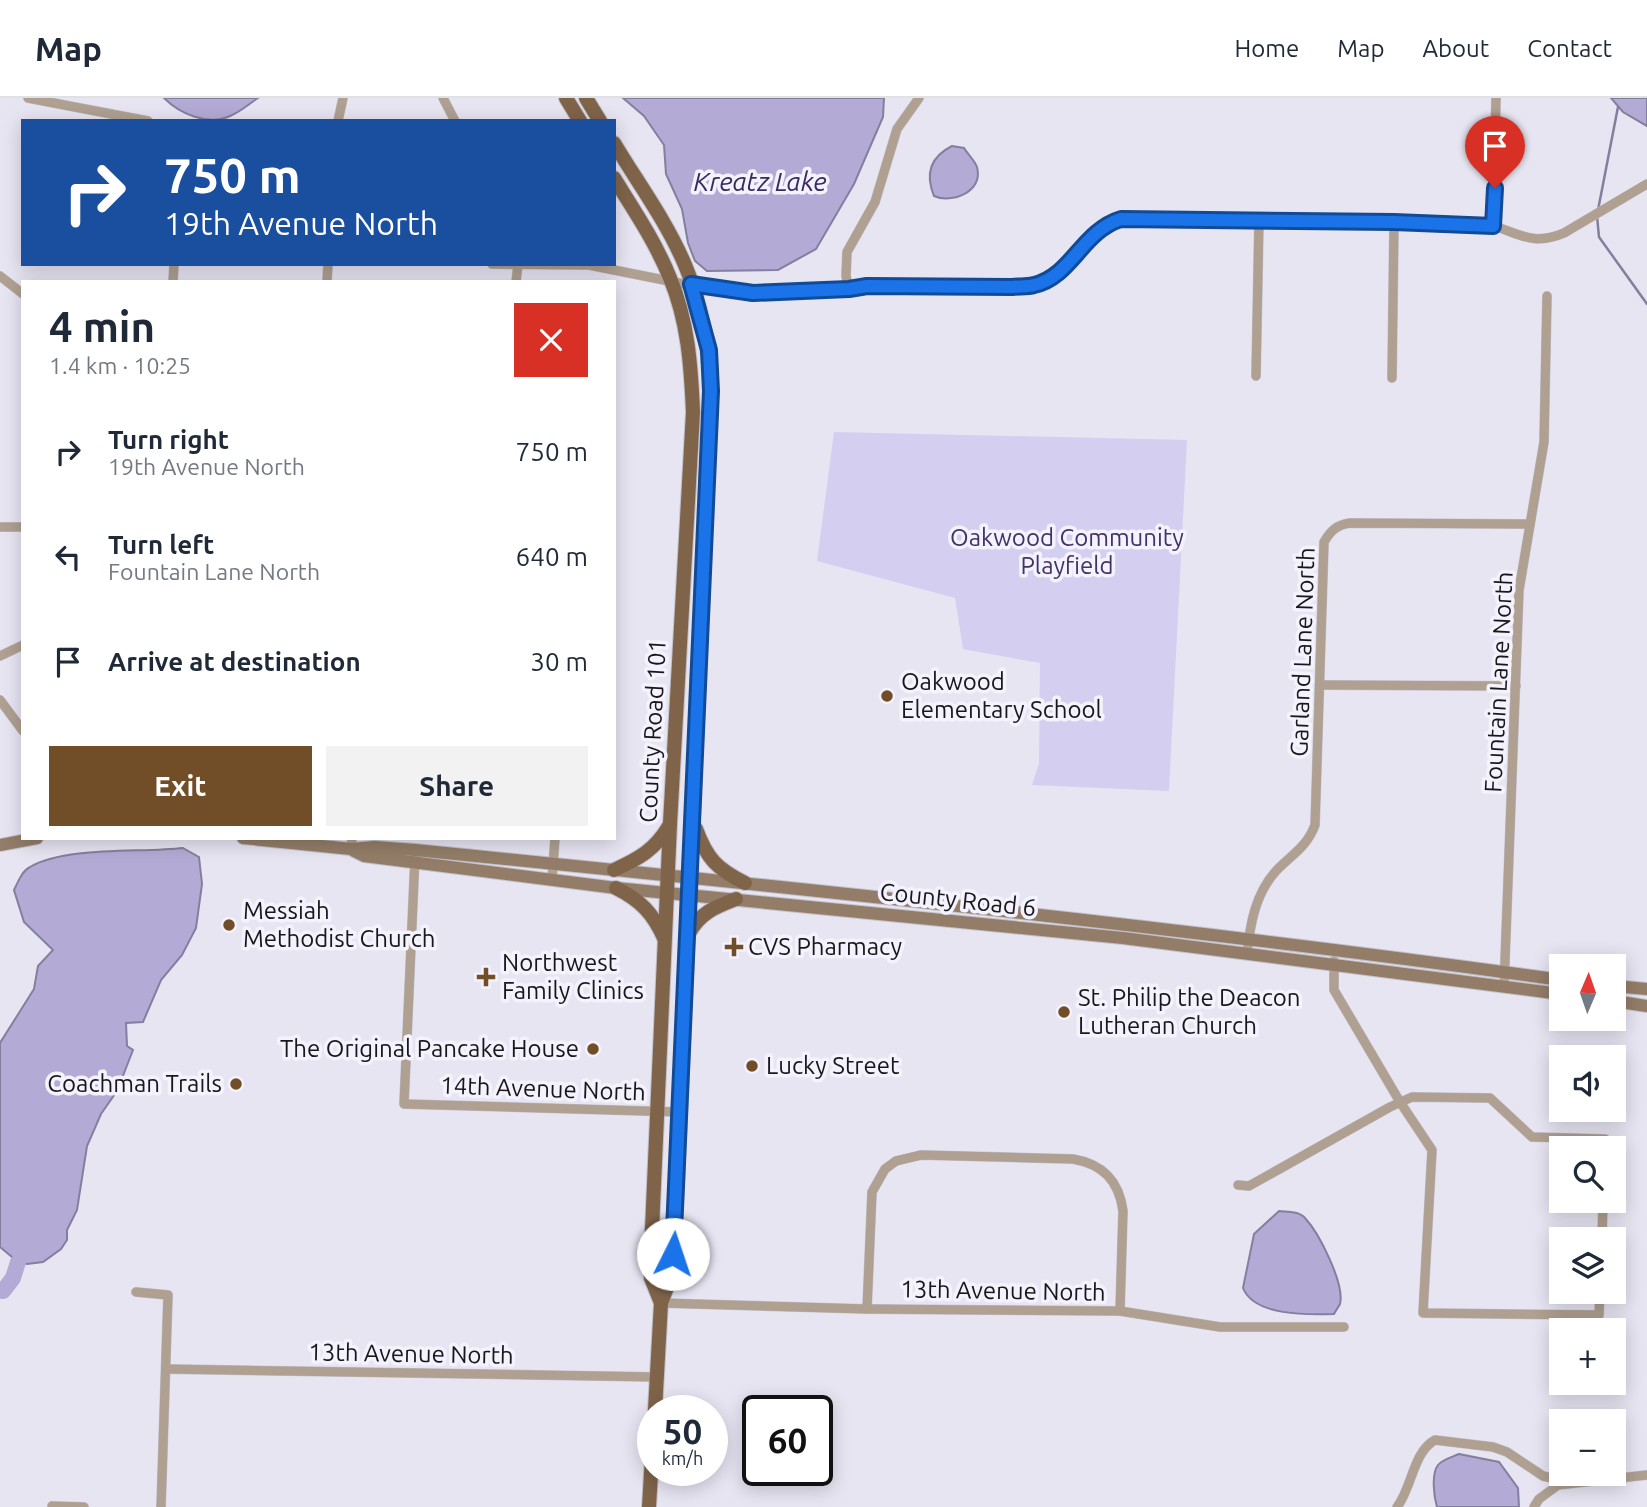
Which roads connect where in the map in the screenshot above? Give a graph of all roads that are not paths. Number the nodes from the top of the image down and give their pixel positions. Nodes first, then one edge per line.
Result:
1 (32, 98) edge
2 (343, 98) edge
3 (443, 98) edge
4 (566, 98) edge
5 (586, 98) edge
6 (919, 98) edge
7 (1496, 98) edge
8 (138, 119) edge
9 (338, 119) edge
10 (454, 119) edge
11 (579, 119) edge
12 (599, 119) edge
13 (616, 146) edge
14 (616, 181) edge
15 (1647, 184) edge
16 (1259, 220) junction
17 (1394, 222) junction
18 (1493, 226) junction
19 (594, 266) edge
20 (0, 276) edge
21 (672, 281) junction
22 (691, 284) junction
23 (849, 289) junction
24 (21, 292) edge
25 (1547, 296) dead end
26 (1256, 376) dead end
27 (1392, 378) dead end
28 (1530, 524) junction
29 (0, 527) edge
30 (21, 527) edge
31 (21, 646) edge
32 (0, 656) edge
33 (1320, 685) junction
34 (1516, 686) junction
35 (0, 700) edge
36 (21, 728) edge
37 (693, 823) junction
38 (670, 824) junction
39 (26, 840) edge
40 (279, 840) edge
41 (555, 840) edge
42 (351, 844) edge
43 (0, 845) edge
44 (415, 857) junction
45 (553, 864) junction
46 (614, 870) junction
47 (669, 875) junction
48 (690, 877) junction
49 (552, 880) junction
50 (745, 883) junction
51 (616, 887) junction
52 (668, 892) junction
53 (689, 894) junction
54 (736, 899) junction
55 (688, 934) junction
56 (1248, 940) junction
57 (665, 942) junction
58 (1335, 951) junction
59 (1247, 954) junction
60 (1334, 965) junction
61 (1506, 972) junction
62 (1549, 978) edge
63 (1504, 987) junction
64 (1626, 987) edge
65 (1647, 989) edge
66 (1549, 993) edge
67 (1626, 1003) edge
68 (1647, 1006) edge
69 (1400, 1102) junction
70 (657, 1111) junction
71 (680, 1112) junction
72 (1549, 1139) edge
73 (1238, 1185) dead end
74 (136, 1292) dead end
75 (661, 1303) junction
76 (1599, 1304) edge
77 (867, 1309) junction
78 (1120, 1311) junction
79 (1344, 1327) dead end
80 (166, 1369) junction
81 (657, 1377) junction
82 (655, 1395) edge
83 (1647, 1475) edge
84 (1549, 1477) edge
85 (1626, 1477) edge
86 (652, 1486) edge
87 (1559, 1486) edge
88 (52, 1506) edge
89 (651, 1506) edge
90 (84, 1507) edge
91 (161, 1507) edge
92 (1397, 1507) edge
93 (1534, 1507) edge

1 - 8 street
2 - 9 street
3 - 10 street
4 - 11 main road
5 - 12 main road
6 - 23 street
7 - 18 street
13 - 22 main road, County Road 101
14 - 21 main road, County Road 101
15 - 18 street
16 - 17 street
16 - 23 street
16 - 26 street
17 - 18 street
17 - 27 street
19 - 21 street
20 - 24 street
21 - 22 street
21 - 38 main road, County Road 101
22 - 23 street
22 - 37 main road, County Road 101
25 - 28 street, Fountain Lane North
28 - 33 street, Garland Lane North
28 - 34 street, Fountain Lane North
29 - 30 street
31 - 32 street
33 - 34 street
33 - 56 street, Garland Lane North
34 - 61 street, Fountain Lane North
35 - 36 street
37 - 48 main road, County Road 101
37 - 50 main road
38 - 46 main road
38 - 47 main road, County Road 101
39 - 43 main road
40 - 42 main road, County Road 6
41 - 45 street
42 - 44 main road, County Road 6
44 - 45 main road, County Road 6
44 - 49 main road, County Road 6
44 - 70 street, 14th Avenue North
45 - 46 main road, County Road 6
45 - 49 street
46 - 47 main road, County Road 6
47 - 48 main road, County Road 6
47 - 52 main road, County Road 101
48 - 50 main road, County Road 6
48 - 53 main road, County Road 101
49 - 51 main road, County Road 6
50 - 56 main road, County Road 6
51 - 52 main road, County Road 6
51 - 57 main road
52 - 53 main road, County Road 6
52 - 57 main road, County Road 101
53 - 54 main road, County Road 6
53 - 55 main road, County Road 101
54 - 55 main road
54 - 59 main road, County Road 6
55 - 71 main road, County Road 101
56 - 58 main road, County Road 6
56 - 59 street, Garland Lane North
57 - 70 main road, County Road 101
58 - 60 street
58 - 61 main road, County Road 6
59 - 60 main road, County Road 6
60 - 63 main road, County Road 6
60 - 69 street
61 - 62 main road, County Road 6
61 - 63 street, Fountain Lane North
63 - 66 main road, County Road 6
64 - 65 main road
67 - 68 main road
69 - 72 street
69 - 73 street
69 - 76 street
70 - 71 street, 14th Avenue North
70 - 75 main road, County Road 101
71 - 75 main road, County Road 101
74 - 80 street
75 - 77 street, 13th Avenue North
75 - 81 main road, County Road 101
77 - 78 street, 13th Avenue North
77 - 78 street
78 - 79 street, 13th Avenue North
80 - 81 street, 13th Avenue North
80 - 91 street
81 - 82 main road, County Road 101
83 - 85 street
84 - 92 street
86 - 89 main road
87 - 93 street
88 - 90 street

